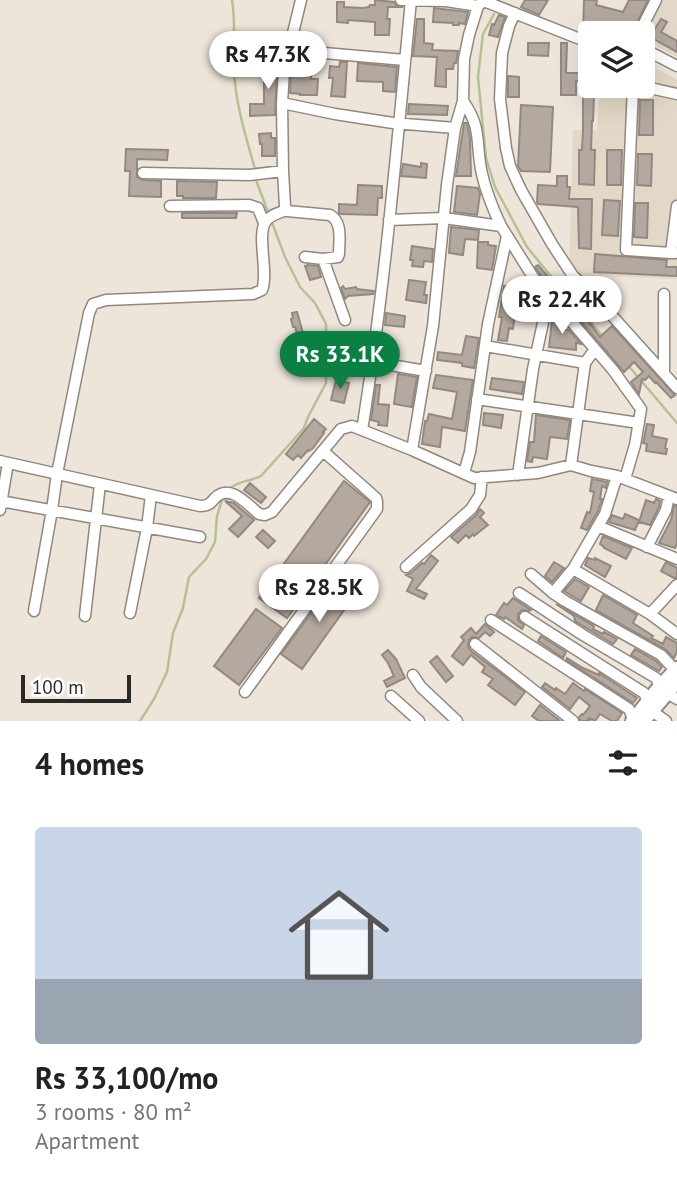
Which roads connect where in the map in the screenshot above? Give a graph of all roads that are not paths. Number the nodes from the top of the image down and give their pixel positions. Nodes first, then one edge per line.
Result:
1 (301, 0) edge
2 (401, 0) edge
3 (411, 0) edge
4 (656, 0) edge
5 (446, 1) edge
6 (485, 3) edge
7 (514, 13) junction
8 (645, 21) edge
9 (578, 38) edge
10 (289, 50) junction
11 (655, 55) edge
12 (405, 60) junction
13 (677, 66) edge
14 (655, 89) edge
15 (677, 94) edge
16 (632, 98) edge
17 (463, 101) junction
18 (282, 103) junction
19 (399, 124) junction
20 (454, 128) junction
21 (283, 172) junction
22 (144, 173) dead end
23 (170, 206) dead end
24 (677, 206) edge
25 (274, 216) junction
26 (444, 218) junction
27 (389, 220) junction
28 (501, 226) junction
29 (507, 236) junction
30 (674, 253) edge
31 (305, 257) dead end
32 (323, 258) junction
33 (664, 294) dead end
34 (549, 295) junction
35 (345, 320) dead end
36 (485, 346) junction
37 (595, 349) junction
38 (536, 355) junction
39 (373, 362) junction
40 (585, 363) junction
41 (426, 371) junction
42 (670, 377) edge
43 (677, 388) edge
44 (478, 399) junction
45 (527, 407) junction
46 (578, 414) junction
47 (639, 423) junction
48 (362, 430) junction
49 (323, 450) junction
50 (412, 450) junction
51 (4, 462) edge
52 (571, 465) junction
53 (464, 473) junction
54 (57, 474) junction
55 (518, 475) junction
56 (482, 477) junction
57 (621, 478) junction
58 (100, 484) junction
59 (151, 495) junction
60 (673, 497) edge
61 (1, 504) edge
62 (52, 510) junction
63 (96, 518) junction
64 (598, 526) junction
65 (147, 528) junction
66 (200, 537) dead end
67 (647, 547) junction
68 (677, 559) edge
69 (406, 567) dead end
70 (573, 569) junction
71 (531, 574) dead end
72 (677, 585) edge
73 (519, 593) dead end
74 (553, 593) junction
75 (34, 611) dead end
76 (130, 613) dead end
77 (650, 614) junction
78 (85, 616) dead end
79 (526, 617) dead end
80 (491, 620) dead end
81 (677, 634) edge
82 (475, 644) dead end
83 (676, 673) edge
84 (413, 675) dead end
85 (245, 692) dead end
86 (666, 692) edge
87 (391, 696) dead end
88 (642, 715) edge
89 (416, 720) edge
90 (457, 721) edge
91 (573, 721) edge
92 (666, 721) edge

1 - 10 street
2 - 3 street
3 - 5 street
3 - 12 street
4 - 8 street
5 - 6 street
6 - 7 street
6 - 17 street
7 - 9 street
7 - 42 street
10 - 12 street
10 - 18 street
11 - 13 street
12 - 19 street
14 - 15 street
16 - 30 street
17 - 20 street
17 - 28 street
18 - 19 street
18 - 21 street
19 - 20 street
19 - 27 street
20 - 26 street
21 - 22 street
21 - 25 street
23 - 25 street
24 - 30 street
25 - 32 street
25 - 54 street
26 - 27 street
26 - 28 street
26 - 41 street
27 - 39 street
28 - 29 street
29 - 34 street
29 - 36 street
31 - 32 street
32 - 35 street
33 - 42 street
34 - 37 street
34 - 38 street
36 - 38 street
36 - 44 street
37 - 40 street
37 - 47 street
38 - 40 street
38 - 45 street
39 - 41 street
39 - 48 street
40 - 46 street
41 - 50 street
42 - 43 street
44 - 45 street
44 - 53 street
45 - 46 street
45 - 55 street
46 - 47 street
46 - 52 street
47 - 57 street
48 - 49 street
48 - 50 street
49 - 59 street
49 - 85 street
50 - 53 street
51 - 54 street
51 - 61 street
52 - 55 street
52 - 57 street
53 - 56 street
54 - 58 street
54 - 62 street
55 - 56 street
56 - 69 street
57 - 60 street
57 - 64 street
58 - 59 street
58 - 63 street
59 - 65 street
60 - 67 street
61 - 62 street
62 - 63 street
62 - 75 street
63 - 65 street
63 - 78 street
64 - 67 street
64 - 70 street
65 - 66 street
65 - 76 street
67 - 68 street
70 - 74 street
70 - 77 street
71 - 74 street
72 - 77 street
73 - 86 street
74 - 83 street
77 - 81 street
79 - 88 street
80 - 88 street
82 - 91 street
83 - 86 main road
84 - 90 street
86 - 88 main road
87 - 89 street
88 - 92 street

